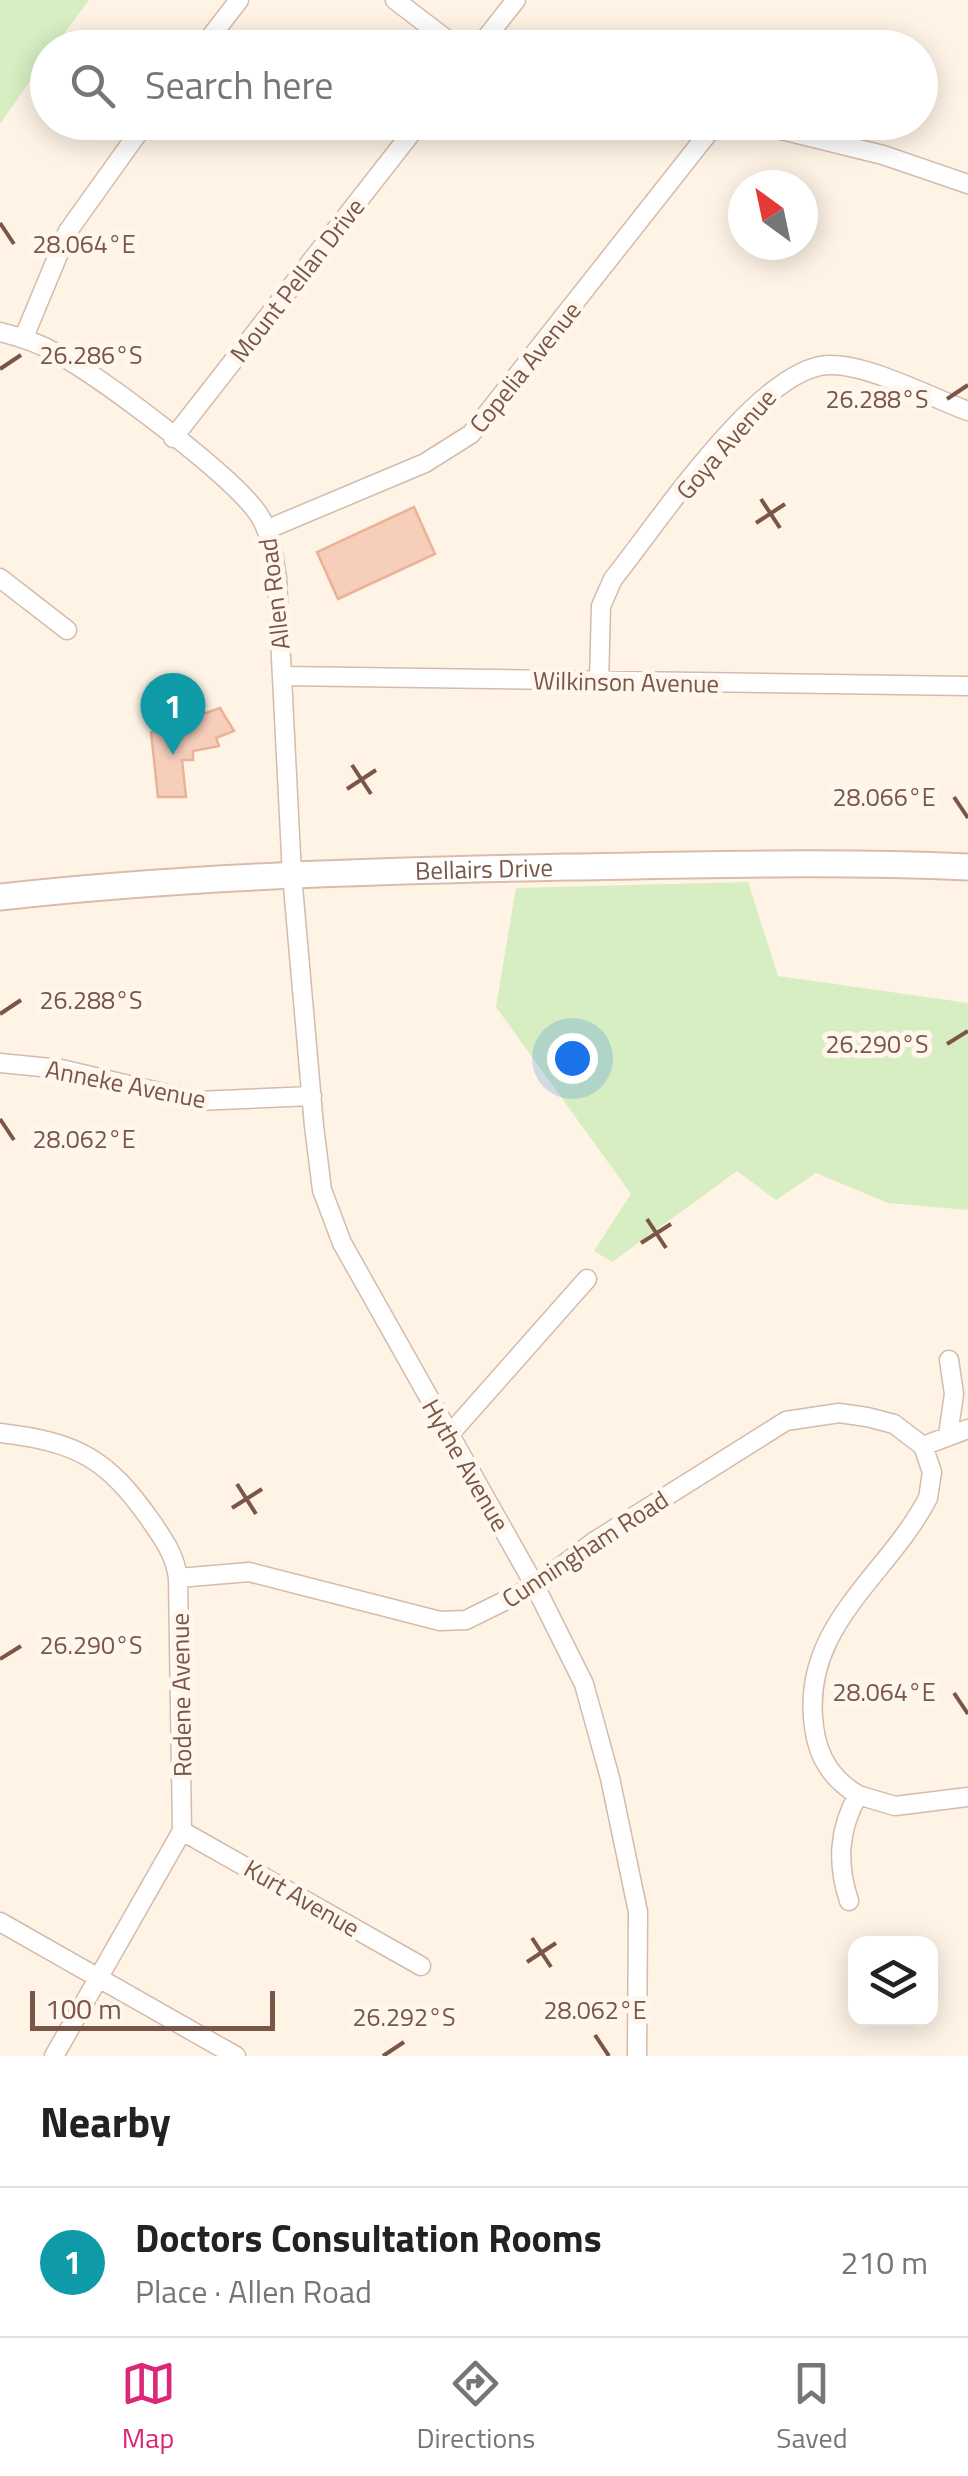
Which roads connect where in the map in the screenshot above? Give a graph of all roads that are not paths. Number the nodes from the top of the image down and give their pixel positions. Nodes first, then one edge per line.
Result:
1 (239, 0) edge
2 (394, 0) edge
3 (516, 0) edge
4 (216, 30) edge
5 (434, 30) edge
6 (492, 30) edge
7 (133, 140) edge
8 (406, 140) edge
9 (703, 140) edge
10 (823, 140) edge
11 (968, 184) edge
12 (0, 332) edge
13 (24, 337) junction
14 (968, 411) edge
15 (174, 438) junction
16 (268, 529) junction
17 (0, 578) edge
18 (66, 630) dead end
19 (283, 676) junction
20 (599, 682) junction
21 (968, 686) edge
22 (968, 867) edge
23 (292, 875) junction
24 (0, 897) edge
25 (0, 1063) edge
26 (312, 1096) junction
27 (586, 1279) dead end
28 (950, 1360) dead end
29 (968, 1429) edge
30 (0, 1433) edge
31 (450, 1434) junction
32 (948, 1435) junction
33 (923, 1446) junction
34 (178, 1578) junction
35 (535, 1586) junction
36 (858, 1796) junction
37 (968, 1798) edge
38 (182, 1832) junction
39 (848, 1901) dead end
40 (0, 1922) edge
41 (420, 1966) dead end
42 (99, 1978) junction
43 (54, 2056) edge
44 (236, 2056) edge
45 (637, 2056) edge

1 - 4 street
2 - 5 street
3 - 6 street
7 - 13 street
8 - 15 street, Mount Pellan Drive
9 - 16 street, Copelia Avenue
10 - 11 street
12 - 13 street, Allen Road
13 - 15 street, Allen Road
14 - 20 street, Goya Avenue
15 - 16 street, Allen Road
16 - 19 street, Allen Road
17 - 18 street
19 - 20 street, Wilkinson Avenue
19 - 23 street, Allen Road
20 - 21 street, Wilkinson Avenue
22 - 23 street, Bellairs Drive
23 - 24 street, Bellairs Drive
23 - 26 street, Hythe Avenue
25 - 26 street, Anneke Avenue
26 - 31 street, Hythe Avenue
27 - 31 street
28 - 32 street
29 - 32 street
30 - 34 street, Rodene Avenue
31 - 35 street, Hythe Avenue
32 - 33 street
33 - 35 street, Cunningham Road
33 - 36 street
34 - 35 street, Cunningham Road
34 - 38 street, Rodene Avenue
35 - 45 street, Hythe Avenue
36 - 37 street
36 - 39 street
38 - 41 street, Kurt Avenue
38 - 42 street
40 - 42 street
42 - 43 street
42 - 44 street

